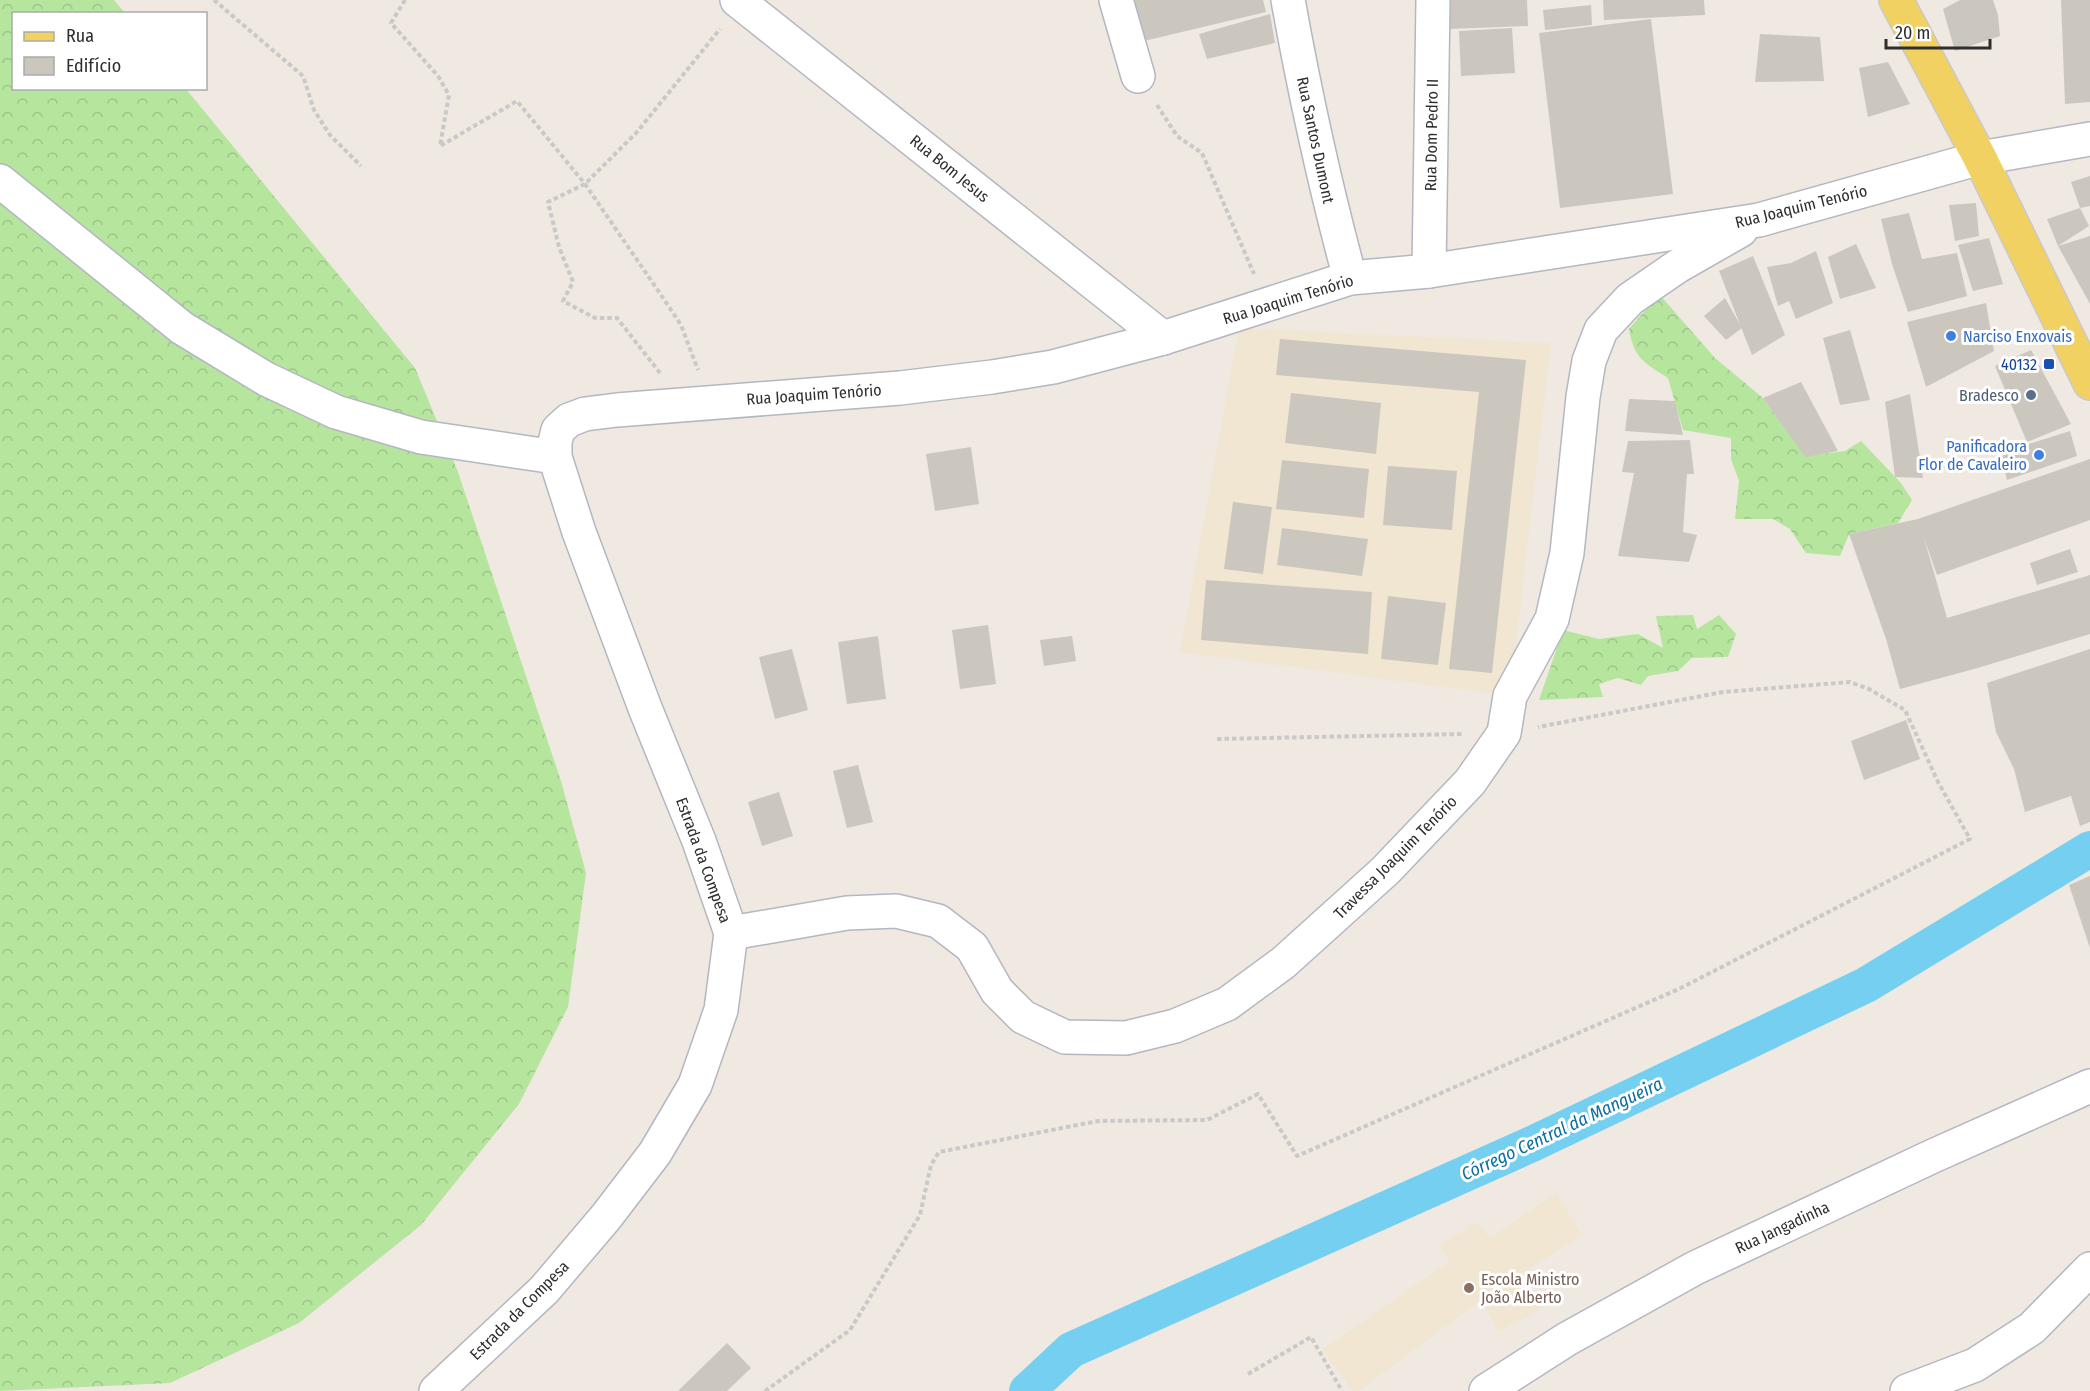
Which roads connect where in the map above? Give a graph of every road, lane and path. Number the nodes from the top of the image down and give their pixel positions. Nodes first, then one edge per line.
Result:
1 (214, 0) edge
2 (405, 0) edge
3 (1116, 0) edge
4 (1288, 0) edge
5 (1433, 0) edge
6 (739, 1) edge
7 (1903, 2) edge
8 (1138, 76) joint
9 (2090, 139) edge
10 (1980, 158) junction
11 (361, 166) dead end
12 (0, 181) edge
13 (585, 184) junction
14 (1759, 220) junction
15 (1429, 271) junction
16 (1350, 278) junction
17 (1268, 304) junction
18 (1163, 338) junction
19 (2090, 383) edge
20 (710, 402) junction
21 (668, 406) junction
22 (557, 443) junction
23 (1850, 682) dead end
24 (731, 933) junction
25 (2090, 1086) edge
26 (2090, 1269) edge
27 (1248, 1374) dead end
28 (436, 1391) edge
29 (765, 1391) edge
30 (1342, 1391) edge
31 (1486, 1391) edge
32 (1907, 1391) edge

1 - 11 path
2 - 13 path
3 - 8 street
4 - 16 street, Rua Santos Dumont
5 - 15 street, Rua Dom Pedro II
6 - 13 path
6 - 18 street, Rua Bom Jesus
7 - 10 main road
8 - 17 path
9 - 10 street, Rua Joaquim Tenório
10 - 14 street, Rua Joaquim Tenório
10 - 19 main road
12 - 22 street
13 - 20 path
13 - 21 path
14 - 15 street, Rua Joaquim Tenório
14 - 24 street, Travessa Joaquim Tenório
15 - 16 street, Rua Joaquim Tenório
16 - 17 street, Rua Joaquim Tenório
17 - 18 street, Rua Joaquim Tenório
18 - 20 street, Rua Joaquim Tenório
20 - 21 street, Rua Joaquim Tenório
21 - 22 street, Rua Joaquim Tenório
22 - 24 street, Estrada da Compesa
23 - 29 path
24 - 28 street, Estrada da Compesa
25 - 31 street, Rua Jangadinha
26 - 32 street
27 - 30 path

